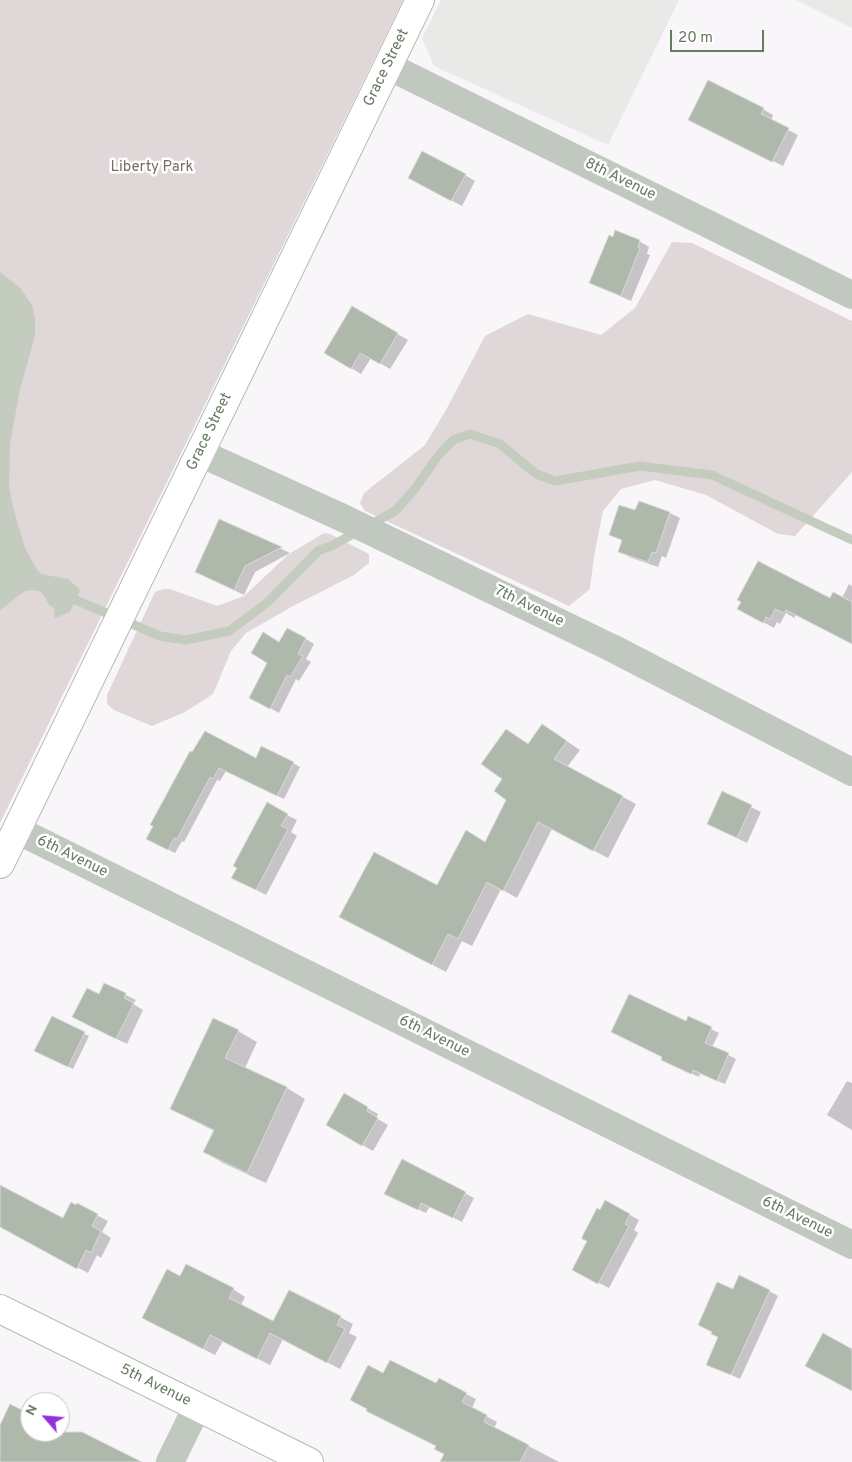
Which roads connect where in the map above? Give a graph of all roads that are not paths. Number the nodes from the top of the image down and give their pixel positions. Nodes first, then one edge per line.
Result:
1 (420, 0) edge
2 (388, 66) junction
3 (852, 294) edge
4 (200, 453) junction
5 (852, 772) edge
6 (17, 830) junction
7 (0, 864) edge
8 (852, 1245) edge
9 (0, 1309) edge
10 (197, 1406) junction
11 (170, 1462) edge
12 (309, 1462) edge

1 - 2 street, Grace Street
2 - 3 street, 8th Avenue
2 - 4 street, Grace Street
4 - 5 street, 7th Avenue
4 - 6 street, Grace Street
6 - 7 street, Grace Street
6 - 8 street, 6th Avenue
9 - 10 street, 5th Avenue
10 - 11 street
10 - 12 street, 5th Avenue

